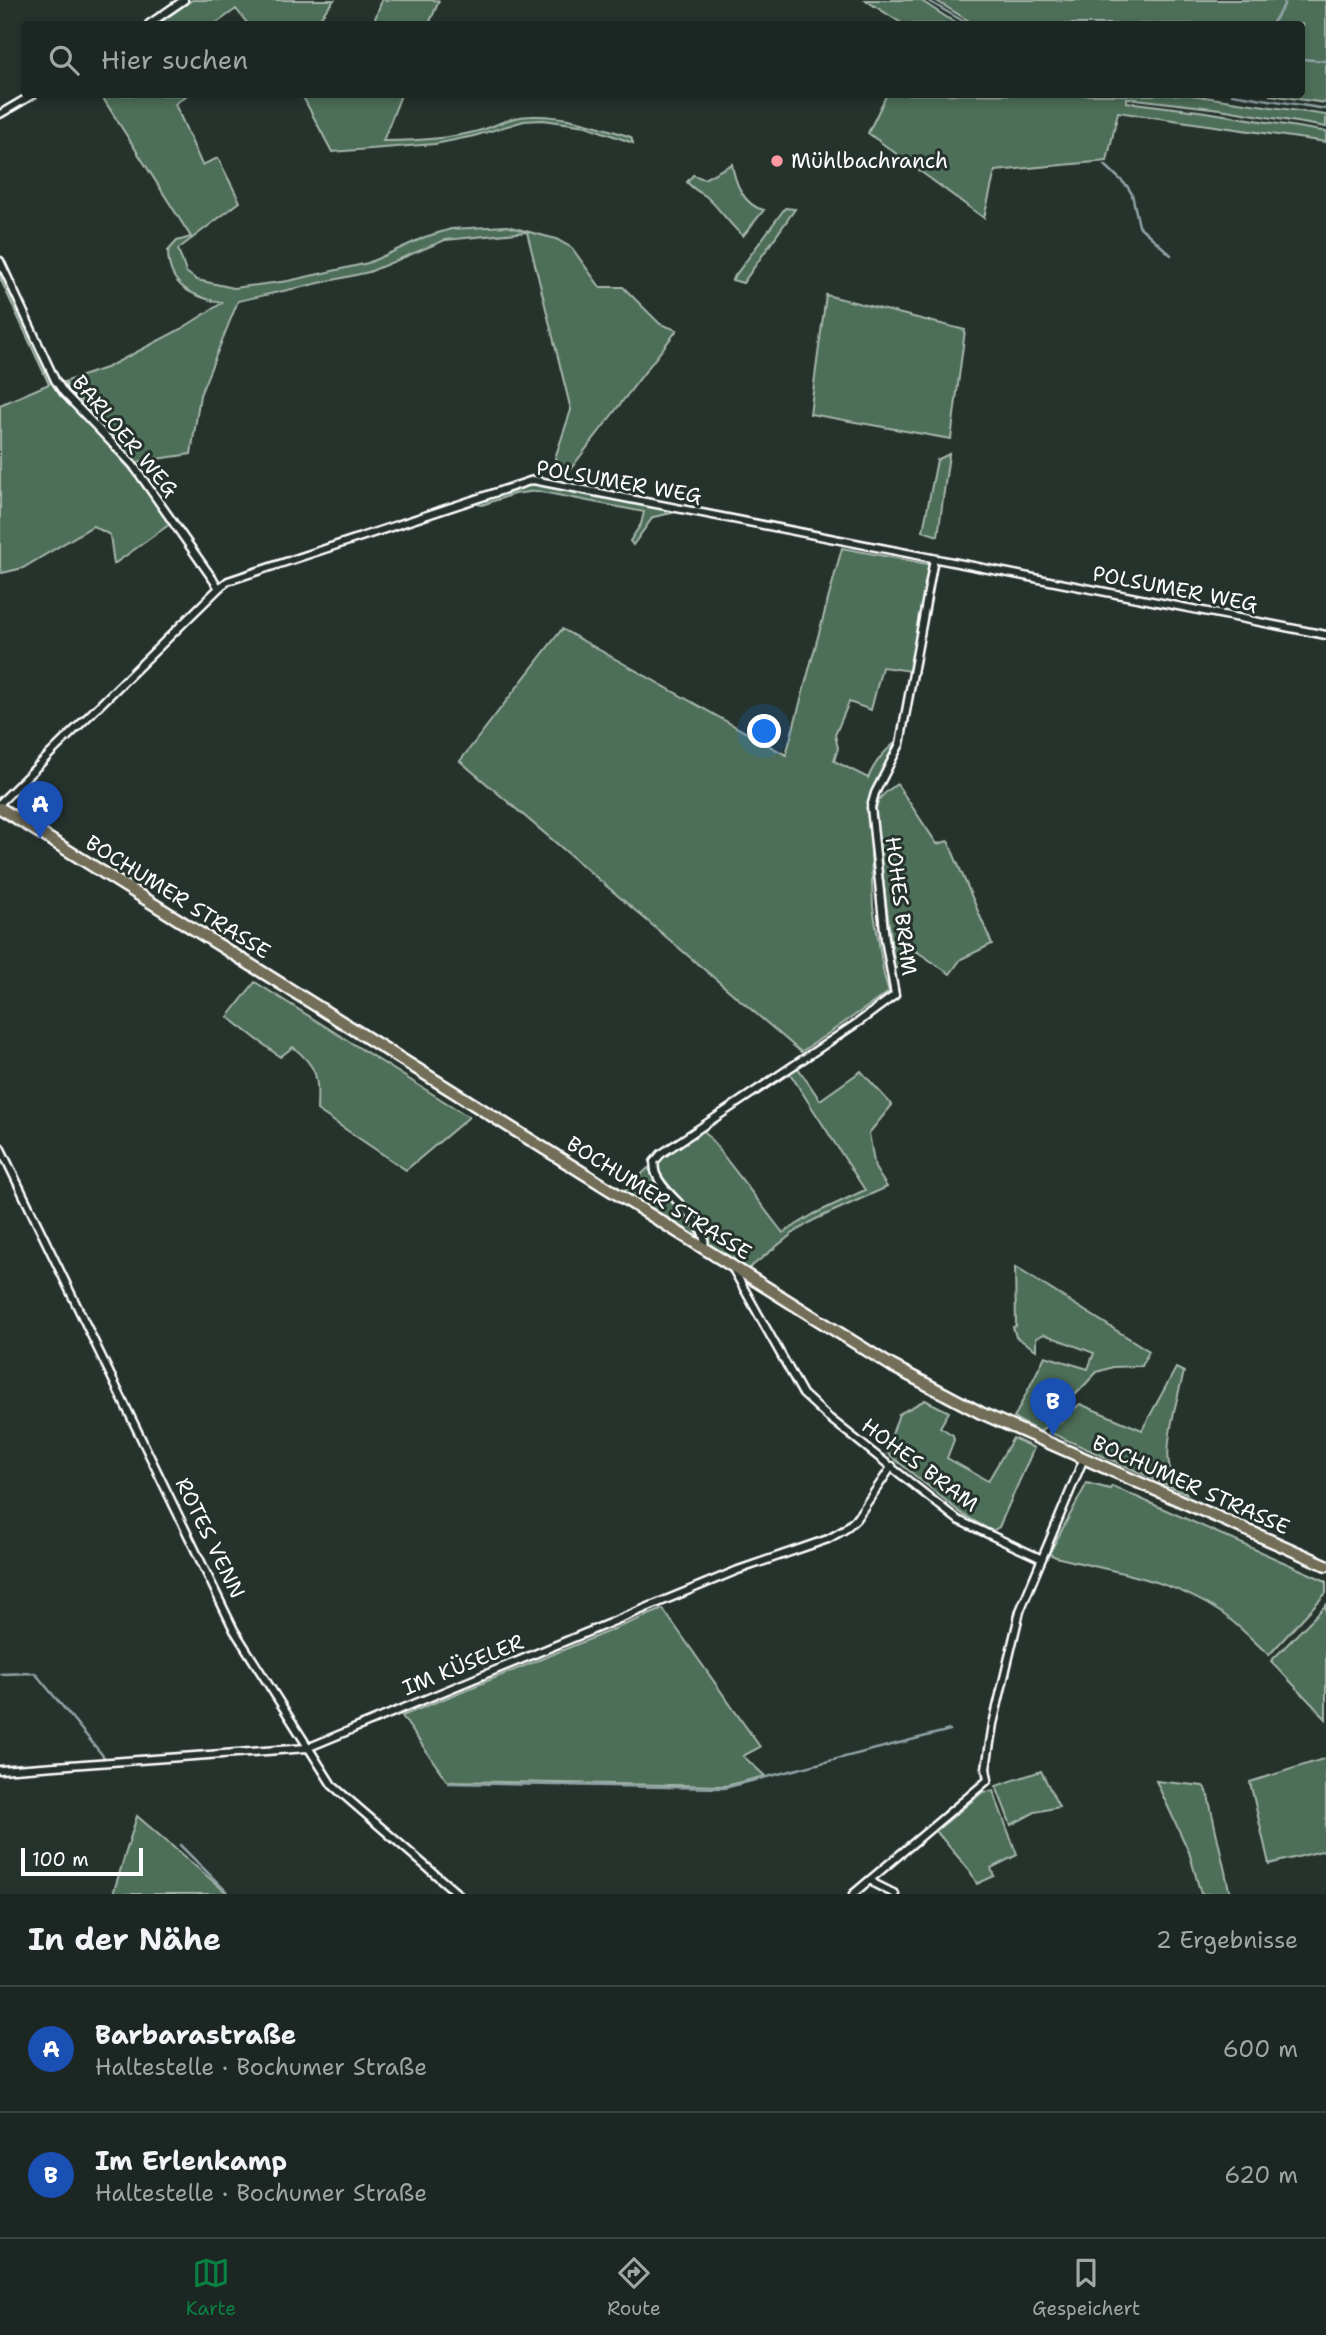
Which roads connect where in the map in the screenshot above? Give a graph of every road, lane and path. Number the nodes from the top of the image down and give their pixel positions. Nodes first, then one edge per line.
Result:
1 (184, 0) edge
2 (153, 21) edge
3 (27, 98) edge
4 (0, 114) edge
5 (0, 261) edge
6 (933, 559) junction
7 (219, 587) junction
8 (1326, 635) edge
9 (0, 805) edge
10 (0, 1147) edge
11 (704, 1250) junction
12 (732, 1267) junction
13 (1084, 1458) junction
14 (892, 1466) junction
15 (1041, 1559) junction
16 (1326, 1565) edge
17 (307, 1748) junction
18 (0, 1770) edge
19 (871, 1879) junction
20 (458, 1894) edge
21 (853, 1894) edge
22 (895, 1894) edge

1 - 2 street
3 - 4 street
5 - 7 street, BARLOER WEG
6 - 7 street, POLSUMER WEG
6 - 8 street, POLSUMER WEG
6 - 11 street, HOHES BRAM
7 - 9 street, POLSUMER WEG
9 - 11 main road, BOCHUMER STRASSE
10 - 17 street, ROTES VENN
11 - 12 main road, BOCHUMER STRASSE
12 - 13 main road, BOCHUMER STRASSE
12 - 14 street, HOHES BRAM
13 - 15 street
13 - 16 main road, BOCHUMER STRASSE
14 - 15 street, HOHES BRAM
14 - 17 street, IM KÜSELER
15 - 19 street
17 - 18 street, IM KÜSELER
17 - 20 street, ROTES VENN
19 - 21 street
19 - 22 street

